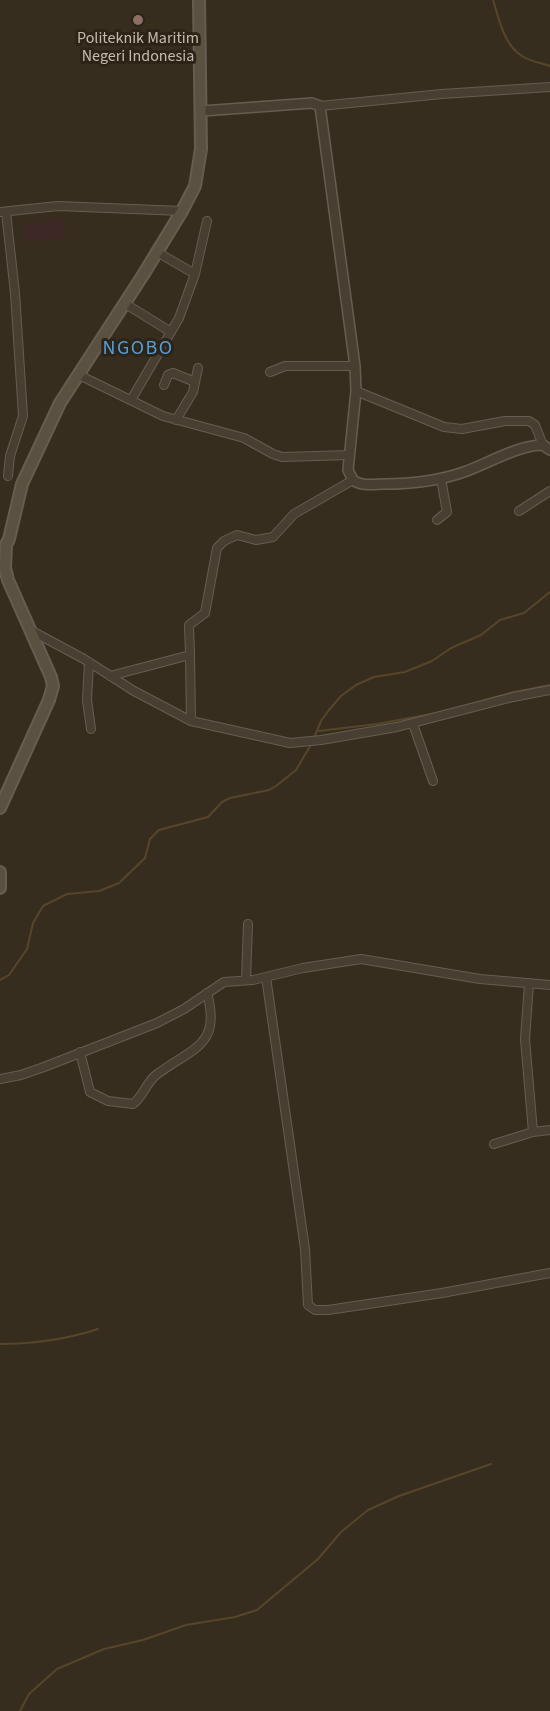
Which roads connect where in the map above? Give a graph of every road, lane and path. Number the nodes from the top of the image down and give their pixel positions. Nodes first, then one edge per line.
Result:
1 (199, 0) edge
2 (550, 87) edge
3 (320, 106) junction
4 (202, 111) junction
5 (182, 211) junction
6 (3, 212) edge
7 (207, 221) dead end
8 (157, 252) junction
9 (195, 274) junction
10 (124, 303) junction
11 (171, 332) junction
12 (355, 366) junction
13 (198, 368) dead end
14 (270, 372) dead end
15 (79, 375) junction
16 (195, 382) junction
17 (164, 384) dead end
18 (356, 391) junction
19 (131, 400) junction
20 (176, 420) junction
21 (547, 448) edge
22 (350, 455) junction
23 (8, 476) dead end
24 (441, 479) junction
25 (353, 480) junction
26 (550, 491) edge
27 (519, 511) dead end
28 (437, 520) dead end
29 (3, 545) edge
30 (30, 630) junction
31 (190, 655) junction
32 (90, 662) junction
33 (110, 676) junction
34 (550, 690) edge
35 (191, 721) junction
36 (413, 723) junction
37 (91, 729) dead end
38 (433, 781) dead end
39 (0, 808) edge
40 (0, 873) edge
41 (0, 888) edge
42 (248, 924) dead end
43 (266, 976) junction
44 (246, 980) junction
45 (530, 983) junction
46 (550, 985) edge
47 (207, 993) junction
48 (80, 1052) junction
49 (0, 1079) edge
50 (550, 1130) edge
51 (533, 1132) junction
52 (494, 1144) dead end
53 (550, 1273) edge

1 - 4 main road
2 - 3 street
3 - 4 street
3 - 12 street
4 - 5 main road
5 - 6 street
5 - 8 main road
6 - 23 street
7 - 9 street
8 - 9 street
8 - 10 main road
9 - 11 street
10 - 11 street
10 - 15 main road
11 - 19 street
12 - 14 street
12 - 18 street
13 - 16 street
15 - 19 street
15 - 29 main road
16 - 17 street
16 - 20 street
18 - 21 street
18 - 22 street
19 - 20 street
20 - 22 street
21 - 24 street
22 - 25 street
24 - 25 street
24 - 28 street
25 - 31 street
26 - 27 street
29 - 30 main road
30 - 32 street
30 - 39 main road
31 - 33 street
31 - 35 street
32 - 33 street
32 - 37 street
33 - 35 street
34 - 36 street
35 - 36 street
36 - 38 street
40 - 41 main road
42 - 44 street
43 - 44 street
43 - 45 street
43 - 53 street
44 - 47 street
45 - 46 street
45 - 51 street
47 - 48 street
47 - 48 street
48 - 49 street
50 - 51 street
51 - 52 street

